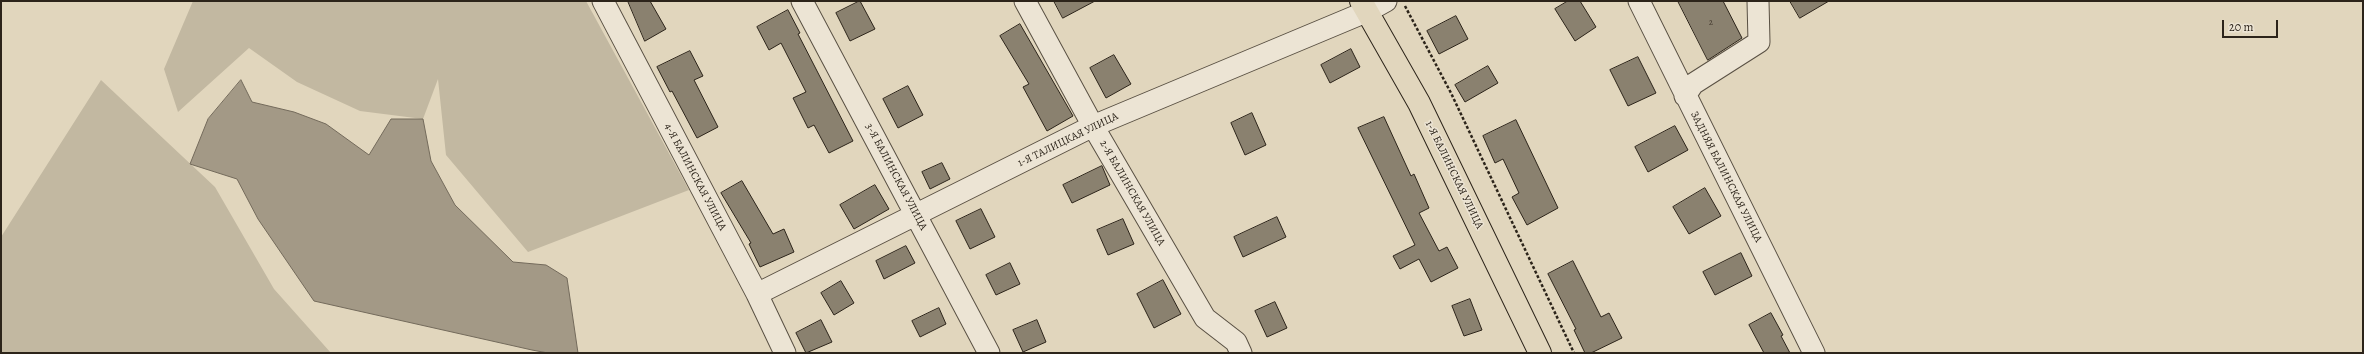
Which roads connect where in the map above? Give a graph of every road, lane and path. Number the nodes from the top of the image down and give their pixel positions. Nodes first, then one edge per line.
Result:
1 (603, 1) edge
2 (802, 1) edge
3 (1025, 1) edge
4 (1403, 1) edge
5 (1639, 1) edge
6 (1758, 1) edge
7 (1372, 4) edge
8 (1685, 96) junction
9 (1093, 126) junction
10 (916, 216) junction
11 (757, 294) junction
12 (785, 353) edge
13 (989, 353) edge
14 (1241, 353) edge
15 (1540, 353) edge
16 (1574, 353) edge
17 (1814, 353) edge

1 - 11 street, 4-Я БАЛИНСКАЯ УЛИЦА
2 - 10 street, 3-Я БАЛИНСКАЯ УЛИЦА
3 - 9 street, 2-Я БАЛИНСКАЯ УЛИЦА
4 - 16 path
5 - 8 street, ЗАДНЯЯ БАЛИНСКАЯ УЛИЦА
6 - 8 street
7 - 9 street, 1-Я ТАЛИЦКАЯ УЛИЦА
7 - 15 main road, 1-Я БАЛИНСКАЯ УЛИЦА
8 - 17 street, ЗАДНЯЯ БАЛИНСКАЯ УЛИЦА
9 - 10 street, 1-Я ТАЛИЦКАЯ УЛИЦА
9 - 14 street, 2-Я БАЛИНСКАЯ УЛИЦА
10 - 11 street, 1-Я ТАЛИЦКАЯ УЛИЦА
10 - 13 street, 3-Я БАЛИНСКАЯ УЛИЦА
11 - 12 street, 4-Я БАЛИНСКАЯ УЛИЦА

